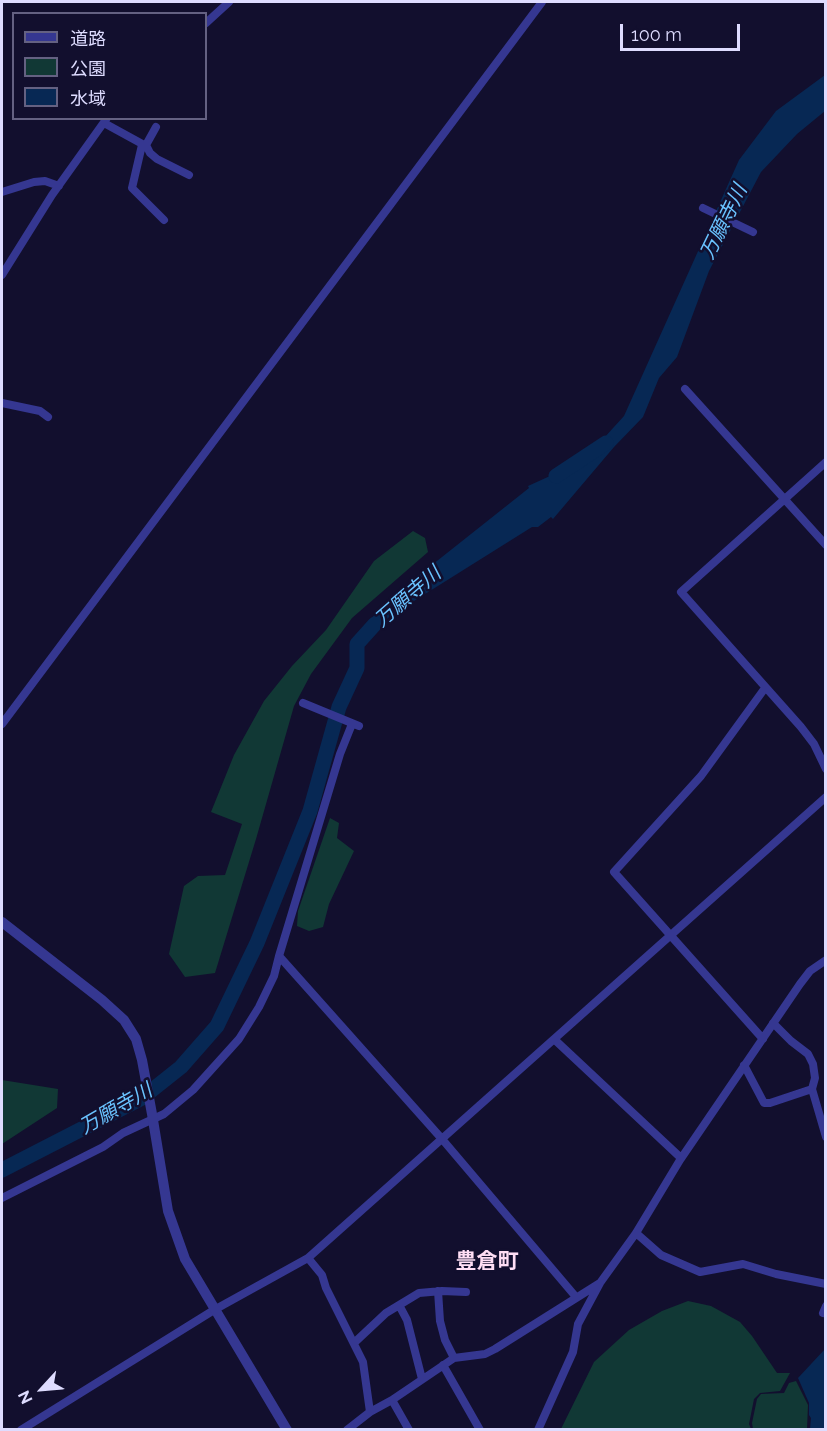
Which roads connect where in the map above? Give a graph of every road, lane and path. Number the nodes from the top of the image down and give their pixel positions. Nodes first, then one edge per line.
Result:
1 (229, 2) edge
2 (542, 2) edge
3 (207, 22) edge
4 (106, 121) edge
5 (156, 127) dead end
6 (144, 145) junction
7 (189, 175) dead end
8 (58, 186) junction
9 (2, 192) edge
10 (703, 208) dead end
11 (164, 220) dead end
12 (750, 230) dead end
13 (2, 275) edge
14 (685, 389) dead end
15 (2, 403) edge
16 (48, 417) dead end
17 (825, 462) edge
18 (785, 499) junction
19 (825, 545) edge
20 (765, 688) junction
21 (303, 703) dead end
22 (2, 724) edge
23 (825, 769) edge
24 (825, 797) edge
25 (2, 922) edge
26 (670, 934) junction
27 (279, 956) junction
28 (825, 960) edge
29 (773, 1023) junction
30 (763, 1039) junction
31 (555, 1040) junction
32 (744, 1065) junction
33 (813, 1089) junction
34 (153, 1116) junction
35 (825, 1137) edge
36 (442, 1139) junction
37 (681, 1158) junction
38 (2, 1198) edge
39 (636, 1233) junction
40 (308, 1258) junction
41 (600, 1283) junction
42 (825, 1284) edge
43 (438, 1291) junction
44 (466, 1292) dead end
45 (576, 1297) junction
46 (399, 1305) junction
47 (214, 1310) junction
48 (354, 1344) junction
49 (454, 1358) junction
50 (443, 1365) junction
51 (422, 1379) junction
52 (392, 1400) junction
53 (370, 1412) junction
54 (21, 1430) edge
55 (287, 1430) edge
56 (347, 1430) edge
57 (409, 1430) edge
58 (480, 1430) edge
59 (538, 1430) edge

1 - 3 street
2 - 22 street
4 - 6 street
4 - 8 street
5 - 6 street
6 - 7 street
6 - 11 street
8 - 9 street
8 - 13 street
10 - 12 street
14 - 18 street
15 - 16 street
17 - 18 street
18 - 19 street
18 - 20 street
20 - 23 street
20 - 26 street
21 - 27 street
24 - 26 street
25 - 34 street
26 - 30 street
26 - 31 street
27 - 34 street
27 - 36 street
28 - 29 street
29 - 30 street
29 - 33 street
30 - 32 street
31 - 36 street
31 - 37 street
32 - 33 street
32 - 37 street
33 - 35 street
34 - 38 street
34 - 47 street
36 - 40 street
36 - 45 street
37 - 39 street
39 - 41 street
39 - 42 street
40 - 47 street
40 - 48 street
41 - 45 street
41 - 59 street
43 - 44 street
43 - 46 street
43 - 49 street
45 - 49 street
46 - 48 street
46 - 51 street
47 - 54 street
47 - 55 street
48 - 53 street
49 - 50 street
50 - 51 street
50 - 58 street
51 - 52 street
52 - 53 street
52 - 57 street
53 - 56 street

